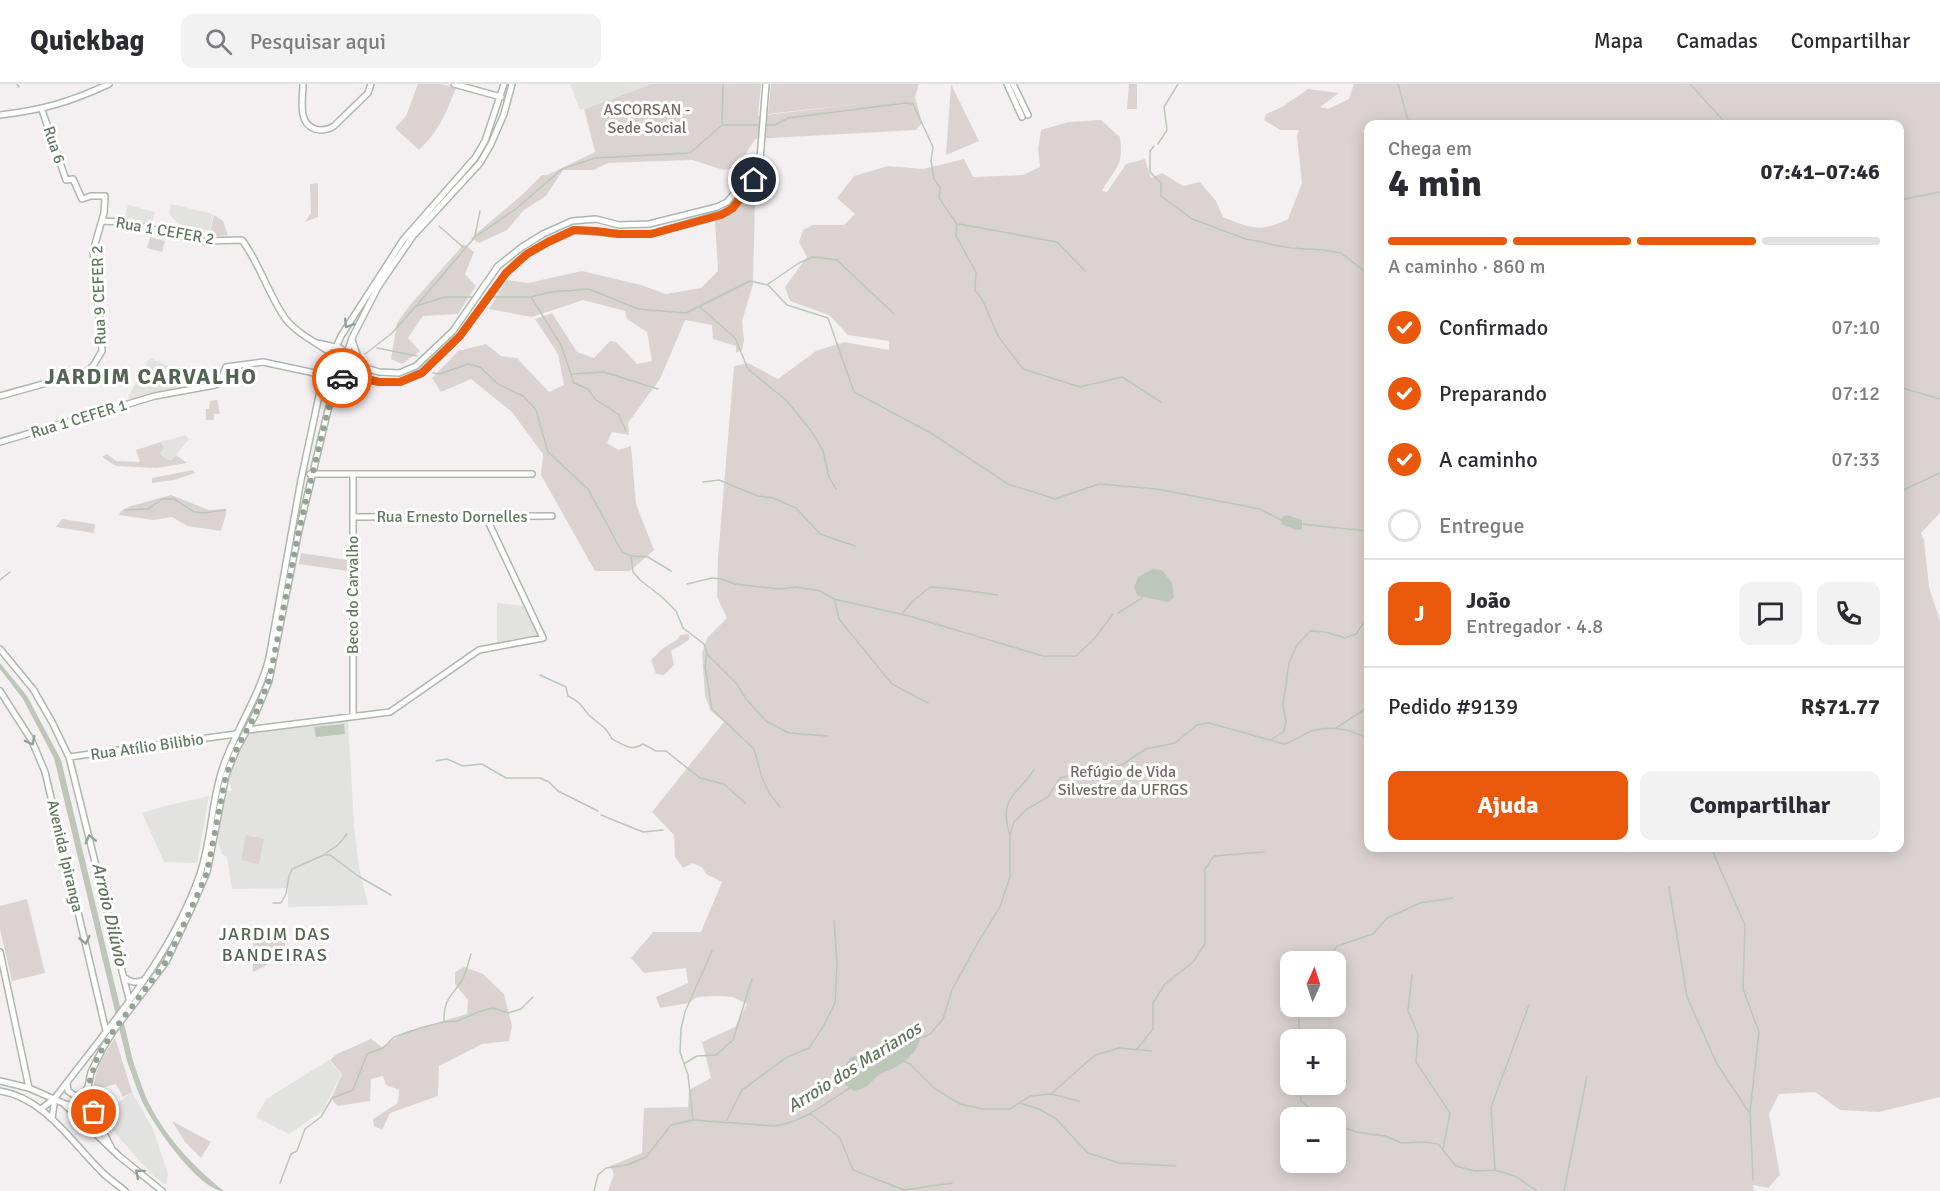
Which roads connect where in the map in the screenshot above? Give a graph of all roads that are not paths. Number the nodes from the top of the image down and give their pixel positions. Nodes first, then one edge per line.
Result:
1 (109, 84) edge
2 (303, 84) edge
3 (371, 84) edge
4 (454, 84) edge
5 (512, 84) edge
6 (766, 84) edge
7 (1007, 84) edge
8 (1013, 84) edge
9 (504, 86) edge
10 (500, 97) junction
11 (508, 99) junction
12 (506, 107) junction
13 (42, 110) junction
14 (0, 116) edge
15 (759, 164) junction
16 (105, 196) joint
17 (102, 221) junction
18 (619, 225) junction
19 (543, 234) junction
20 (619, 234) junction
21 (548, 242) junction
22 (352, 338) junction
23 (317, 343) junction
24 (336, 347) junction
25 (347, 353) junction
26 (333, 354) junction
27 (363, 366) junction
28 (324, 375) junction
29 (364, 378) junction
30 (339, 380) junction
31 (320, 391) junction
32 (333, 394) junction
33 (0, 396) edge
34 (0, 442) edge
35 (303, 473) junction
36 (353, 474) junction
37 (532, 474) dead end
38 (312, 475) junction
39 (300, 491) junction
40 (308, 492) junction
41 (552, 516) dead end
42 (353, 517) junction
43 (486, 517) junction
44 (0, 649) edge
45 (0, 691) edge
46 (353, 716) junction
47 (248, 730) junction
48 (235, 734) junction
49 (225, 737) junction
50 (231, 743) junction
51 (237, 748) junction
52 (69, 757) junction
53 (0, 952) edge
54 (124, 978) junction
55 (145, 980) junction
56 (129, 1001) junction
57 (131, 1008) junction
58 (106, 1031) junction
59 (0, 1082) edge
60 (67, 1083) junction
61 (88, 1087) junction
62 (29, 1088) junction
63 (0, 1091) edge
64 (55, 1098) junction
65 (63, 1103) junction
66 (41, 1109) junction
67 (95, 1116) junction
68 (52, 1118) junction
69 (113, 1150) junction
70 (158, 1190) edge
71 (125, 1191) edge

1 - 13 street
2 - 3 street
4 - 10 street
5 - 11 street
6 - 15 street
7 - 8 street
9 - 10 street
9 - 11 street
10 - 12 street
10 -> 24 street
11 - 12 street
12 - 22 street
13 - 14 street
13 - 16 street, Rua 6
15 - 18 street
15 - 20 street
16 - 17 street, Rua 9 CEFER 2
17 - 23 street, Rua 1 CEFER 2
17 - 33 street, Rua 9 CEFER 2
18 - 19 street
18 - 20 street
19 - 21 street
19 - 27 street
20 - 21 street
21 - 29 street
22 - 25 street
22 - 27 street
23 - 24 street, Rua 1 CEFER 2
23 - 26 street, Rua 1 CEFER 2
24 - 25 street, Rua 1 CEFER 2
24 - 26 street
25 - 26 street
25 - 27 street, Rua 1 CEFER 2
25 - 30 street
26 - 28 street
27 - 29 street
28 - 31 street
28 - 34 street, Rua 1 CEFER 1
29 - 30 street
30 - 32 street
31 - 32 street
31 - 35 street
32 - 38 street
35 - 38 street
35 - 39 street
36 - 37 street
36 - 38 street
36 - 42 street, Beco do Carvalho
38 - 40 street
39 - 40 street
39 - 48 street
40 - 47 street
41 - 43 street, Rua Ernesto Dornelles
42 - 43 street, Rua Ernesto Dornelles
42 - 46 street, Beco do Carvalho
43 - 46 street, Rua Atílio Bilibio
44 - 52 street, Avenida Ipiranga
45 -> 58 street, Avenida Ipiranga
46 - 47 street, Rua Atílio Bilibio
47 - 48 street, Rua Atílio Bilibio
47 - 51 street
48 - 49 street, Rua Atílio Bilibio
48 - 50 street
48 - 51 street
49 - 50 street, Rua Atílio Bilibio
49 - 52 street, Rua Atílio Bilibio
50 - 55 street
51 - 57 street
54 -> 52 street, Avenida Ipiranga
53 - 62 street
54 - 55 street
54 - 56 street, Avenida Ipiranga
55 - 56 street
56 - 57 street, Avenida Ipiranga
56 - 58 street
57 - 61 street
58 - 60 street
59 - 62 street
60 - 61 street
60 - 64 street
61 - 67 street
62 - 64 street
63 - 66 street
64 - 65 street
64 - 66 street
64 - 68 street
65 - 67 street
65 - 69 street
66 - 68 street
67 - 69 street
68 - 71 street
70 -> 69 street

